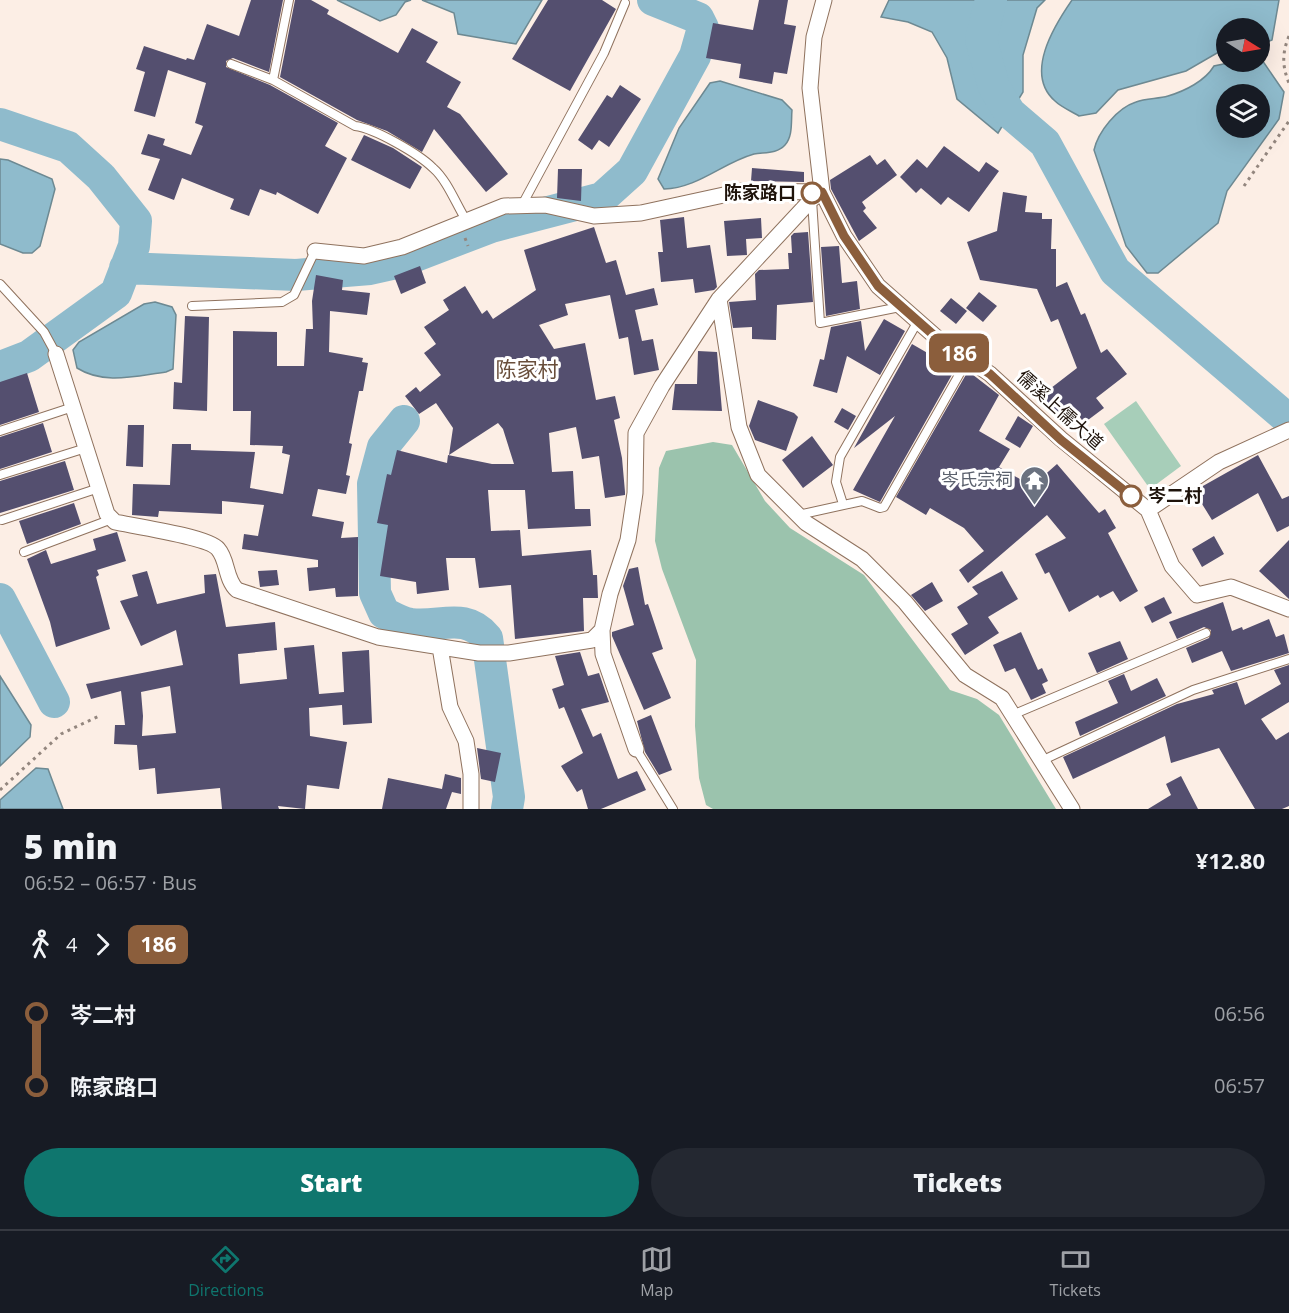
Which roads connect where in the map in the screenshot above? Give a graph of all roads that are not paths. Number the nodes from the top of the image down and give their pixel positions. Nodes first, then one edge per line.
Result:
1 (290, 0) edge
2 (824, 0) edge
3 (625, 3) dead end
4 (231, 64) dead end
5 (273, 80) junction
6 (817, 196) junction
7 (522, 205) junction
8 (466, 220) junction
9 (312, 257) joint
10 (0, 284) edge
11 (719, 299) junction
12 (192, 306) dead end
13 (901, 307) junction
14 (918, 321) junction
15 (56, 354) joint
16 (968, 359) junction
17 (73, 407) junction
18 (0, 431) edge
19 (1284, 431) edge
20 (86, 448) junction
21 (0, 475) edge
22 (99, 488) junction
23 (843, 504) junction
24 (1148, 510) junction
25 (798, 515) junction
26 (112, 519) junction
27 (3, 520) dead end
28 (24, 552) dead end
29 (1289, 609) edge
30 (602, 630) junction
31 (1206, 633) dead end
32 (440, 647) junction
33 (1289, 659) edge
34 (1011, 715) junction
35 (636, 749) joint
36 (1040, 761) junction
37 (471, 809) edge
38 (673, 809) edge
39 (1072, 809) edge

1 - 5 lane
2 - 6 street, 儒溪上儒大道
3 - 7 lane
4 - 5 lane
5 - 8 lane
6 - 7 street
6 - 11 street
6 - 13 street, 儒溪上儒大道
6 - 13 lane
7 - 8 street
8 - 9 street
9 - 12 lane
10 - 15 lane
11 - 25 street
11 - 30 street
13 - 14 street, 儒溪上儒大道
14 - 16 street, 儒溪上儒大道
14 - 23 lane
15 - 17 street
16 - 23 lane
16 - 24 street, 儒溪上儒大道
17 - 18 lane
17 - 20 street
19 - 24 street
20 - 21 lane
20 - 22 street
22 - 26 street
22 - 27 lane
23 - 25 lane
24 - 29 street, 儒溪上儒大道
25 - 34 street
26 - 28 lane
26 - 32 street
30 - 32 street
30 - 35 street
31 - 34 lane
32 - 37 street
33 - 36 lane
34 - 36 street
35 - 38 lane
36 - 39 street

